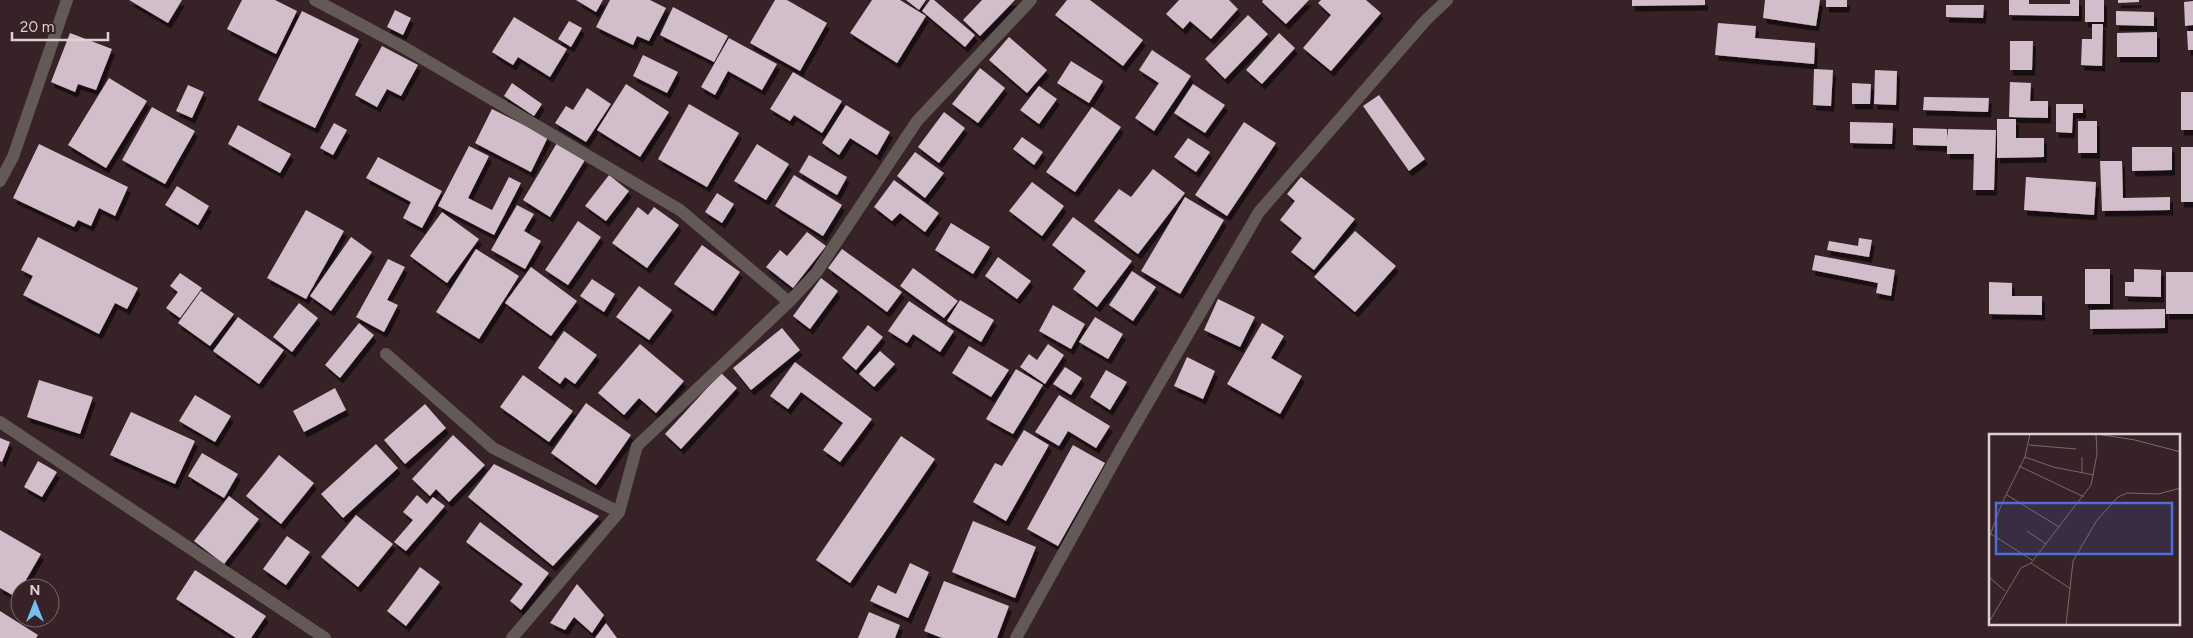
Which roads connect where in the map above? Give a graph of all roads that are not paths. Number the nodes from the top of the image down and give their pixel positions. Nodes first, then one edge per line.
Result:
1 (67, 0) edge
2 (315, 0) edge
3 (1031, 0) edge
4 (1447, 0) edge
5 (0, 181) edge
6 (789, 302) junction
7 (386, 354) dead end
8 (0, 422) edge
9 (619, 512) junction
10 (325, 638) edge
11 (512, 638) edge
12 (1016, 638) edge

1 - 5 street
2 - 6 street
3 - 6 street
4 - 12 street
6 - 9 street
7 - 9 street
8 - 10 street
9 - 11 street

